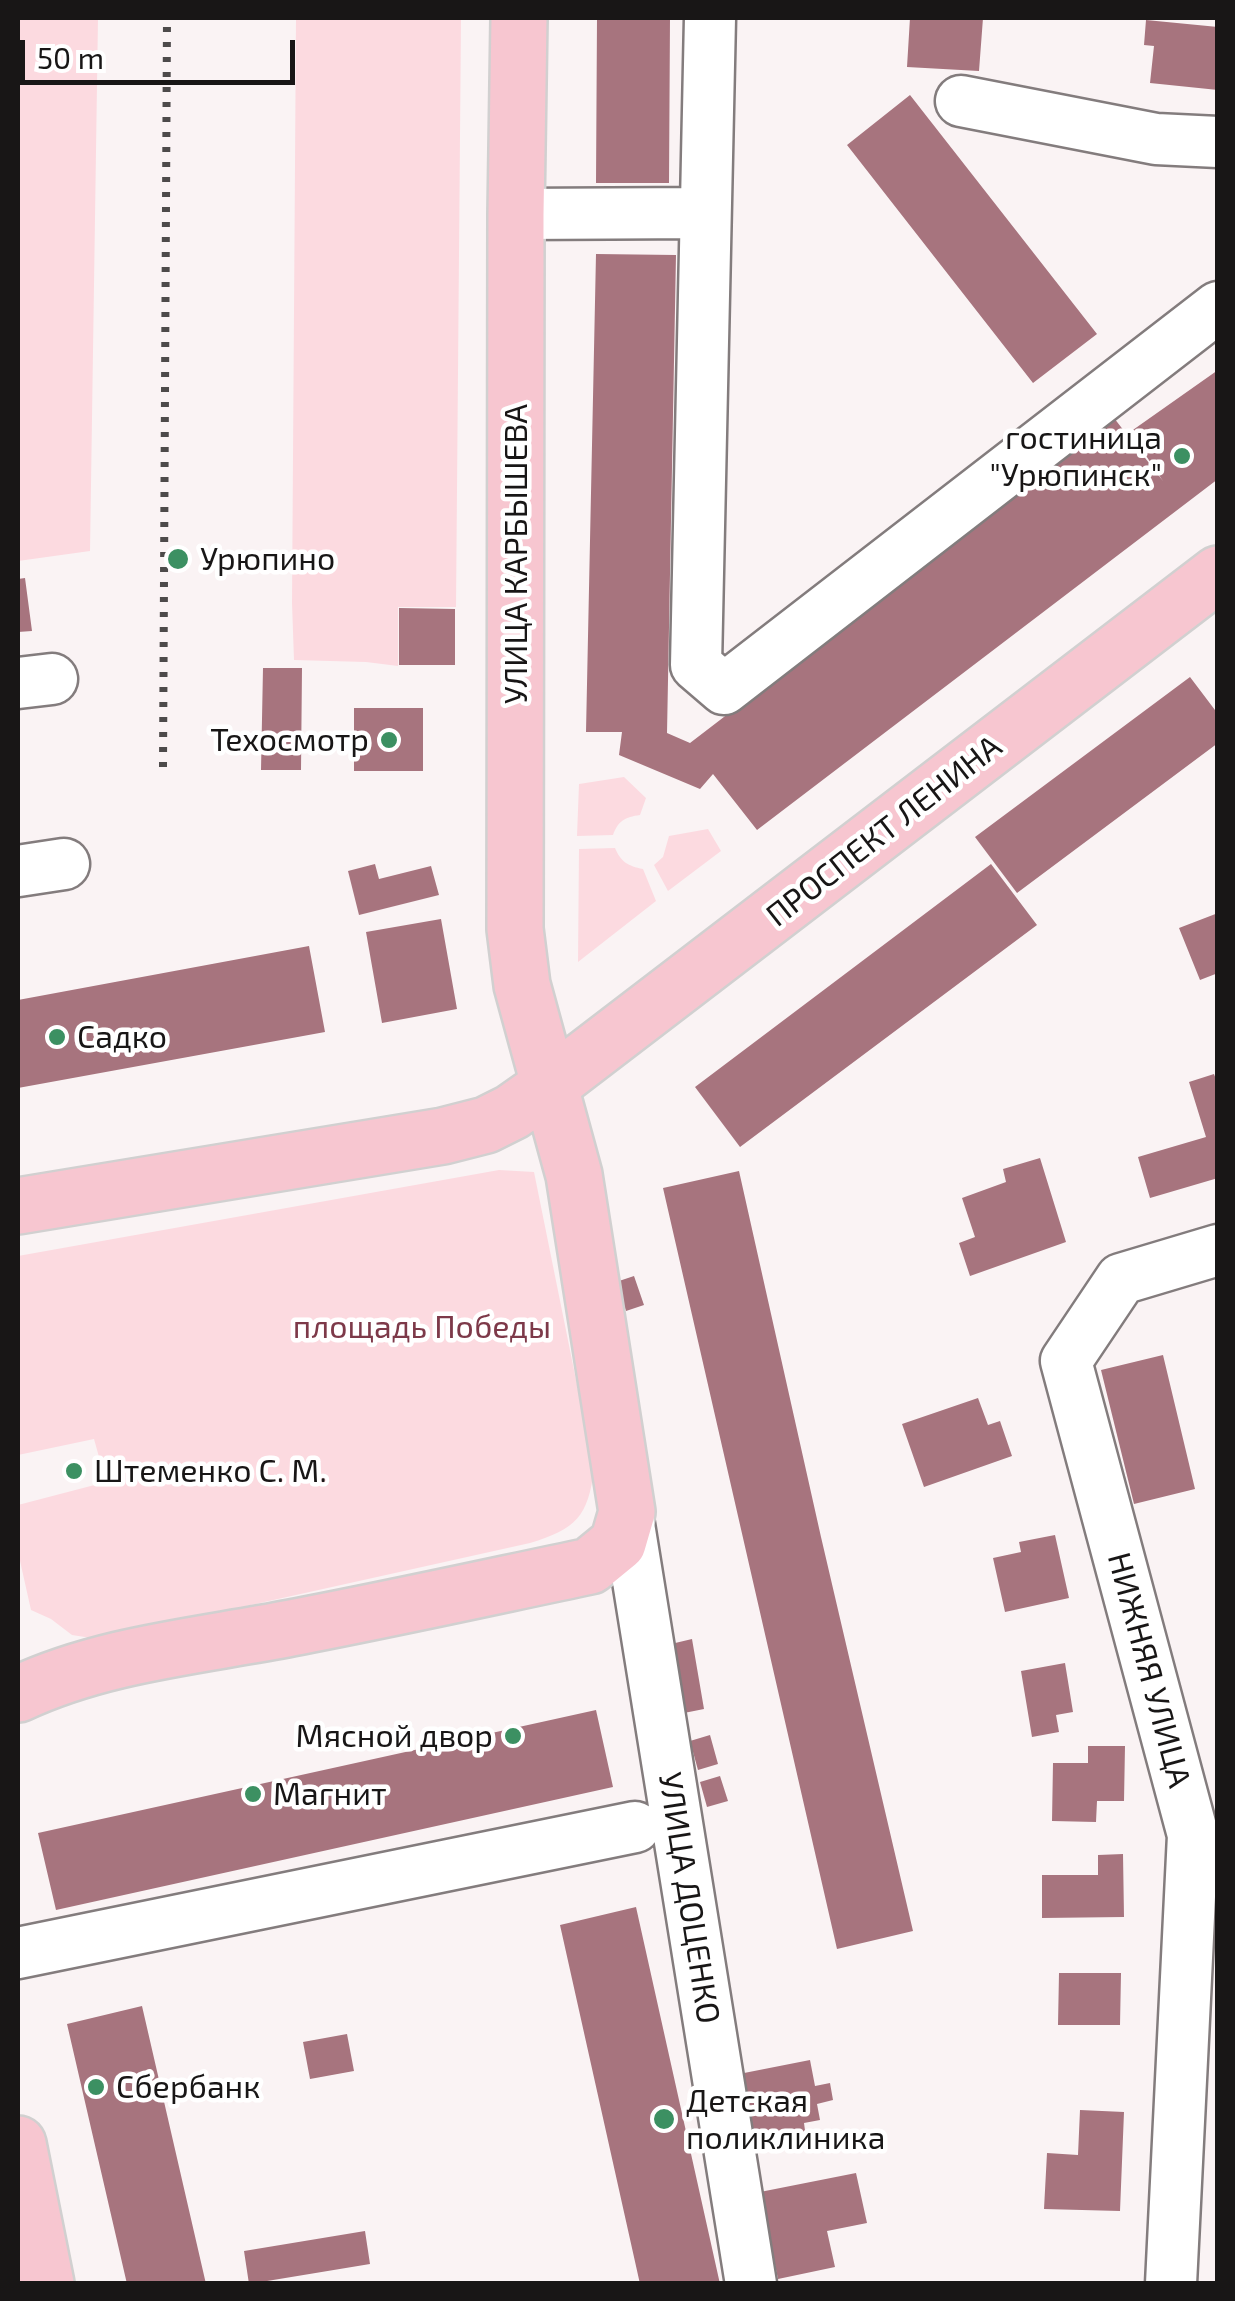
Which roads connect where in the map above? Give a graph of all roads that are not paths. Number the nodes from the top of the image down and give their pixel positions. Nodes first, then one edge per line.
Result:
1 (520, 18) edge
2 (710, 18) edge
3 (961, 101) dead end
4 (1156, 138) junction
5 (1218, 142) edge
6 (1218, 166) edge
7 (705, 213) junction
8 (516, 214) junction
9 (1218, 308) edge
10 (1218, 574) edge
11 (550, 1086) junction
12 (18, 1206) edge
13 (1218, 1250) edge
14 (627, 1512) junction
15 (18, 1694) edge
16 (635, 1827) dead end
17 (18, 1953) edge
18 (18, 2144) edge
19 (46, 2284) edge
20 (751, 2284) edge
21 (1171, 2284) edge

1 - 8 main road, УЛИЦА КАРБЫШЕВА
2 - 7 street
3 - 4 street
4 - 5 street
4 - 6 street
7 - 8 street
7 - 9 street
8 - 11 main road, УЛИЦА КАРБЫШЕВА
10 - 11 main road, ПРОСПЕКТ ЛЕНИНА
11 - 12 main road
11 - 14 main road
13 - 21 street, НИЖНЯЯ УЛИЦА
14 - 15 main road
14 - 20 street, УЛИЦА ДОЦЕНКО
16 - 17 street
18 - 19 main road

